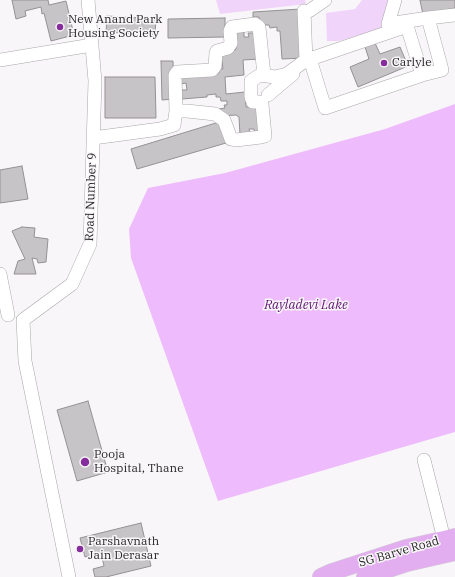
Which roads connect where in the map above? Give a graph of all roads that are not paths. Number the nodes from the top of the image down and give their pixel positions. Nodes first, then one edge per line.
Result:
1 (88, 0) edge
2 (325, 0) edge
3 (395, 0) edge
4 (307, 7) edge
5 (455, 15) edge
6 (428, 18) junction
7 (92, 45) junction
8 (310, 59) junction
9 (0, 60) edge
10 (422, 75) junction
11 (264, 76) junction
12 (268, 95) dead end
13 (176, 111) junction
14 (93, 138) junction
15 (0, 274) edge
16 (4, 315) edge
17 (23, 320) junction
18 (424, 460) dead end
19 (451, 543) edge
20 (69, 577) edge
21 (321, 577) edge
22 (365, 577) edge

1 - 7 street, Road Number 9
2 - 4 street
3 - 6 street
4 - 8 street
4 - 11 street
5 - 6 street
6 - 10 street
7 - 9 street
7 - 14 street, Road Number 9
8 - 10 street
8 - 10 street
8 - 12 street
11 - 13 street
11 - 13 street
13 - 14 street
14 - 17 street, Road Number 9
15 - 16 street
16 - 17 street
17 - 20 street
18 - 19 street
19 - 21 main road, SG Barve Road
19 - 22 main road, SG Barve Road

